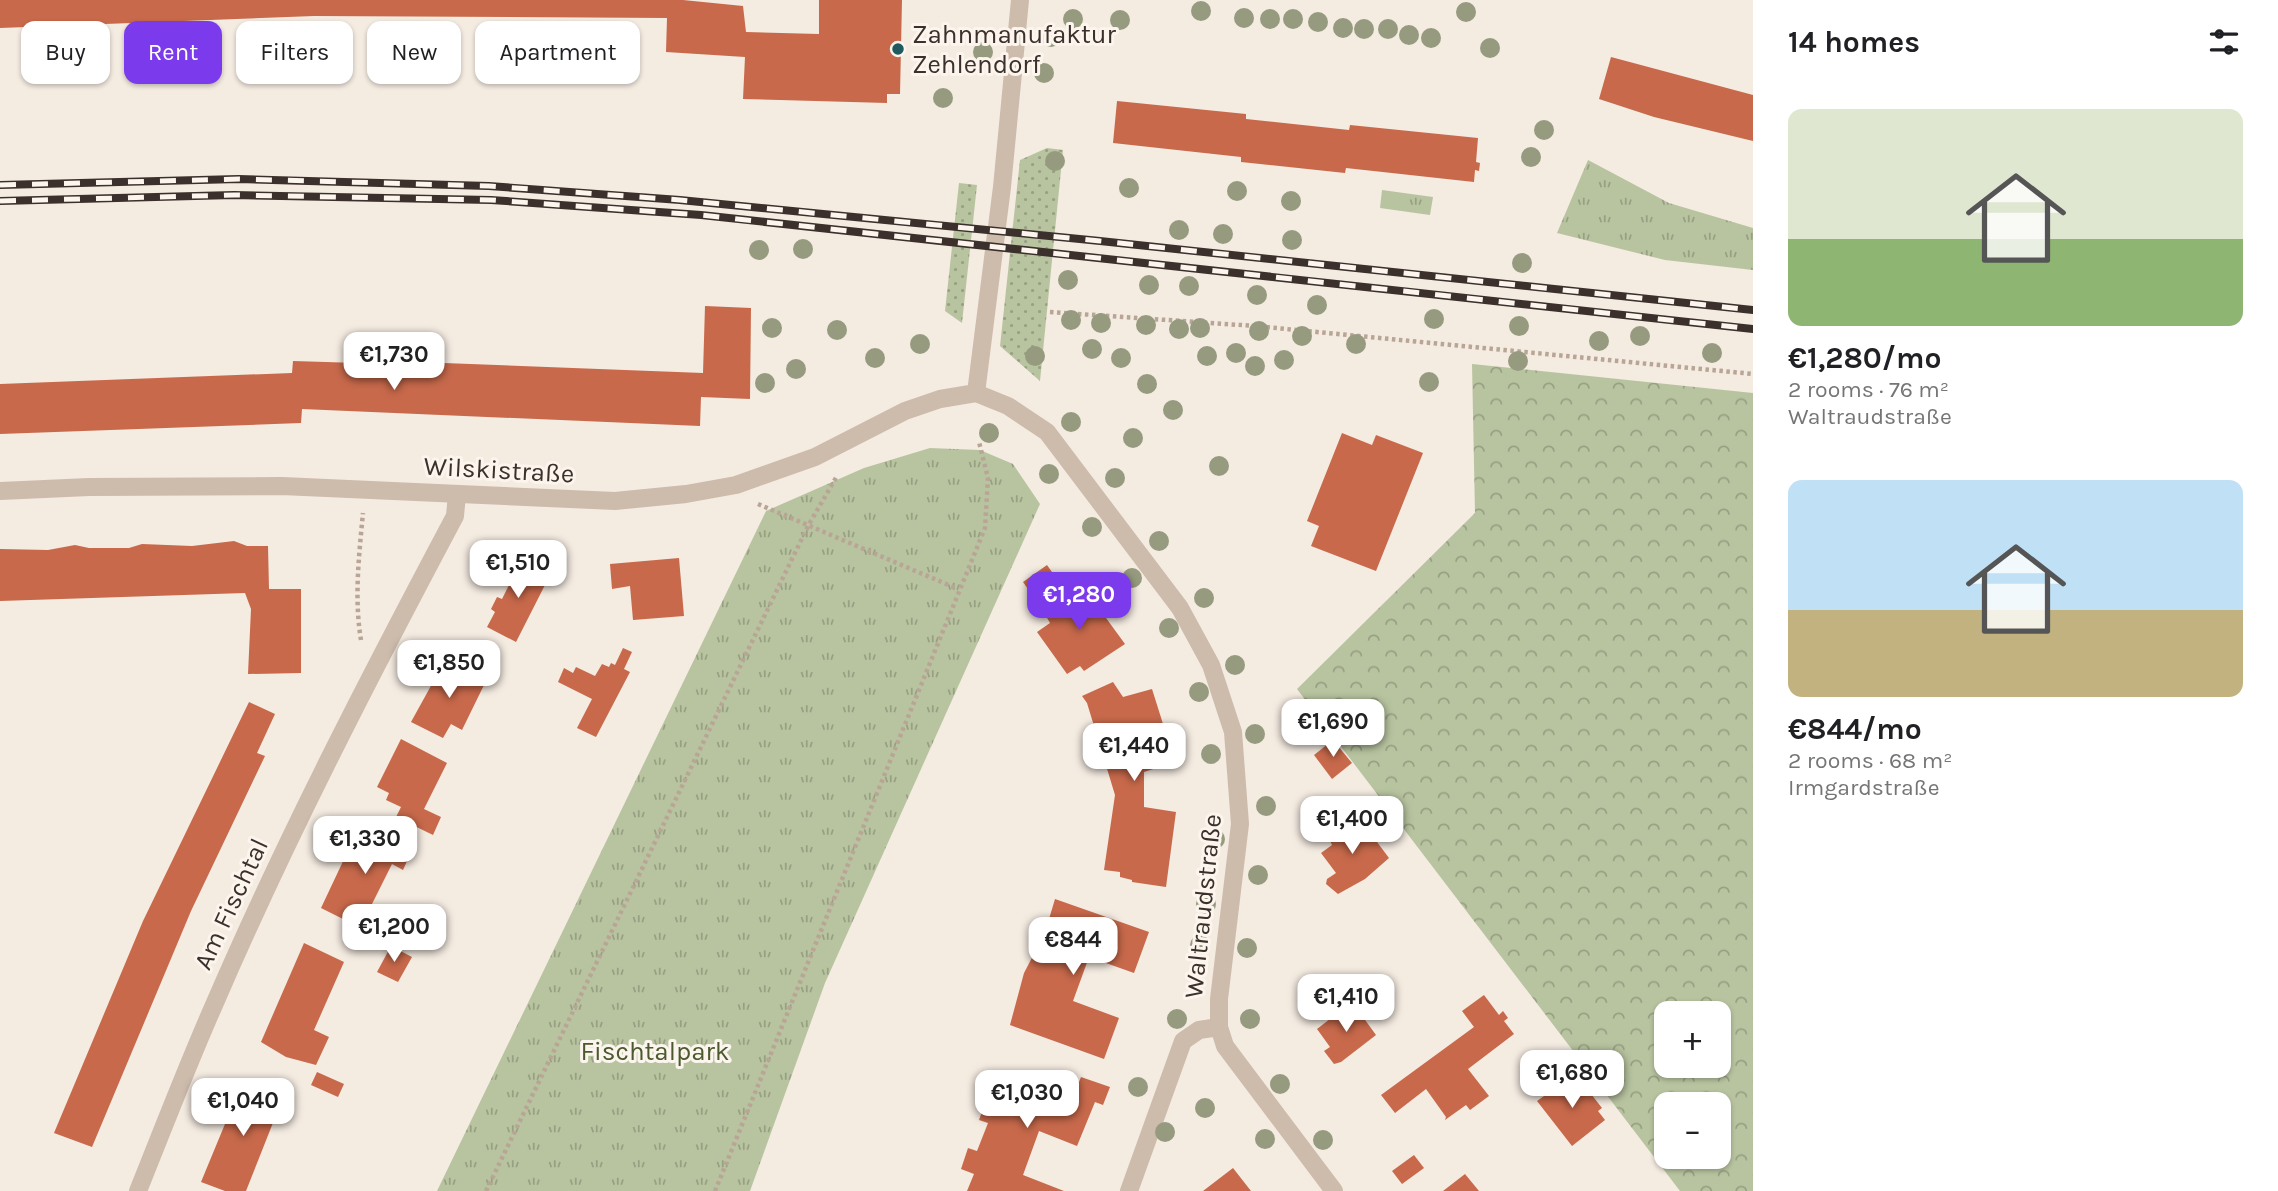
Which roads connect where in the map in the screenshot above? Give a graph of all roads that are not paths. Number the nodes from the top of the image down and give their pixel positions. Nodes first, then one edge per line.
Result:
1 (1020, 0) edge
2 (976, 393) junction
3 (0, 491) edge
4 (457, 494) junction
5 (1219, 1027) junction
6 (138, 1191) edge
7 (1129, 1191) edge
8 (1334, 1191) edge

1 - 2 street
2 - 4 street, Wilskistraße
2 - 5 street, Waltraudstraße
3 - 4 street, Wilskistraße
4 - 6 street, Am Fischtal
5 - 7 street
5 - 8 street, Waltraudstraße

